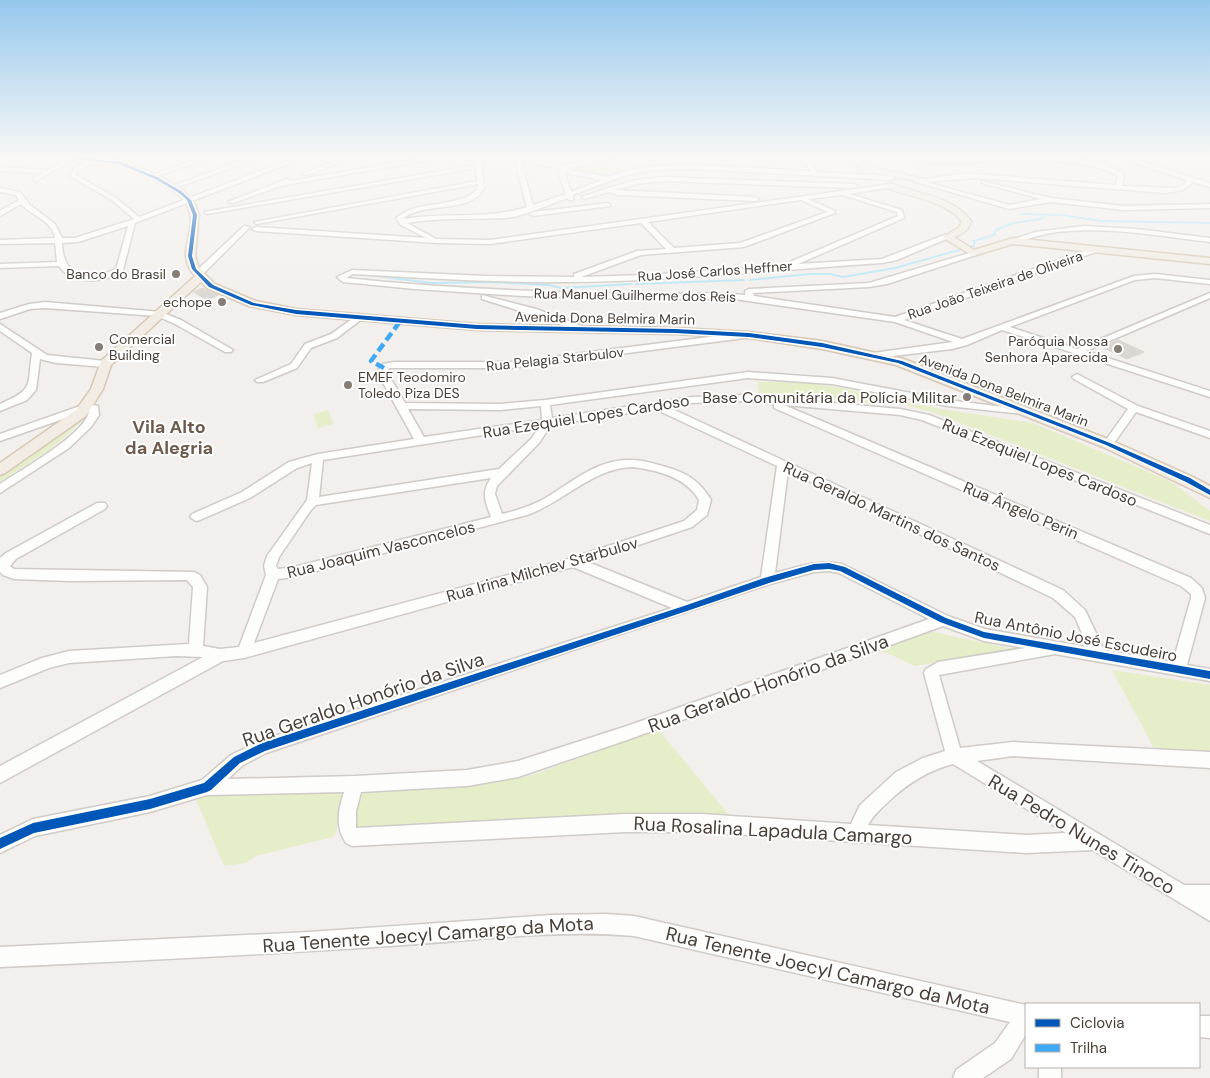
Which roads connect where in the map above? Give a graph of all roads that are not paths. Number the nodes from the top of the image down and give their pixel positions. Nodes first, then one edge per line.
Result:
1 (11, 207) edge
2 (30, 207) edge
3 (122, 207) edge
4 (170, 207) edge
5 (192, 207) edge
6 (218, 207) edge
7 (238, 207) edge
8 (335, 207) edge
9 (432, 207) edge
10 (528, 207) edge
11 (543, 207) edge
12 (570, 207) edge
13 (588, 207) edge
14 (734, 207) edge
15 (822, 207) edge
16 (887, 207) edge
17 (949, 207) edge
18 (1118, 207) edge
19 (1154, 207) edge
20 (574, 209) junction
21 (207, 212) junction
22 (529, 212) junction
23 (406, 213) junction
24 (0, 214) edge
25 (195, 215) junction
26 (428, 217) junction
27 (135, 221) junction
28 (643, 221) junction
29 (401, 222) junction
30 (256, 226) junction
31 (947, 237) junction
32 (1210, 240) edge
33 (437, 241) junction
34 (1012, 241) junction
35 (0, 242) edge
36 (59, 242) junction
37 (672, 250) junction
38 (1093, 250) junction
39 (974, 253) junction
40 (219, 254) junction
41 (190, 262) junction
42 (1210, 262) edge
43 (61, 264) junction
44 (787, 266) junction
45 (1, 267) edge
46 (743, 271) junction
47 (199, 276) junction
48 (633, 277) junction
49 (343, 280) joint
50 (568, 280) junction
51 (1210, 282) edge
52 (468, 292) junction
53 (749, 294) junction
54 (1210, 295) edge
55 (635, 297) junction
56 (158, 314) junction
57 (0, 316) edge
58 (358, 317) junction
59 (896, 320) junction
60 (0, 327) edge
61 (1003, 328) junction
62 (586, 329) junction
63 (749, 335) junction
64 (964, 343) junction
65 (228, 350) dead end
66 (1079, 351) junction
67 (910, 352) junction
68 (36, 353) junction
69 (876, 356) junction
70 (900, 362) junction
71 (105, 364) junction
72 (1077, 377) dead end
73 (260, 380) dead end
74 (1210, 394) edge
75 (769, 402) junction
76 (545, 403) junction
77 (401, 406) junction
78 (658, 406) junction
79 (86, 407) junction
80 (0, 408) edge
81 (1134, 408) junction
82 (1031, 414) junction
83 (547, 422) junction
84 (1210, 435) edge
85 (0, 438) edge
86 (421, 440) junction
87 (1108, 444) junction
88 (318, 457) junction
89 (1146, 460) junction
90 (783, 464) junction
91 (0, 470) edge
92 (503, 472) junction
93 (1210, 482) edge
94 (0, 489) edge
95 (1210, 493) edge
96 (313, 502) junction
97 (101, 506) dead end
98 (196, 517) dead end
99 (498, 519) junction
100 (1210, 530) edge
101 (574, 562) junction
102 (273, 575) junction
103 (767, 580) junction
104 (687, 608) junction
105 (943, 620) junction
106 (1058, 649) junction
107 (196, 650) junction
108 (244, 652) junction
109 (220, 655) junction
110 (1099, 656) junction
111 (1178, 669) junction
112 (1210, 675) edge
113 (0, 682) edge
114 (954, 756) junction
115 (1210, 760) edge
116 (0, 775) edge
117 (355, 784) junction
118 (207, 787) junction
119 (856, 832) junction
120 (1094, 841) junction
121 (0, 844) edge
122 (1181, 894) junction
123 (1210, 894) edge
124 (1210, 911) edge
125 (0, 958) edge
126 (1025, 1015) edge
127 (1025, 1016) edge
128 (964, 1078) edge

1 - 24 street
2 - 36 street
3 - 27 street
4 - 27 street
5 - 25 main road
6 - 21 street
7 - 21 street
8 - 30 street
9 - 23 street
10 - 22 street
11 - 22 street
12 - 20 street
13 - 20 street
14 - 28 street
15 - 37 street
16 - 44 street
17 - 31 main road, Rua José Carlos Heffner
18 - 19 street
20 - 22 street
21 - 25 street
22 - 26 street
23 - 26 street
23 - 29 street
25 - 41 main road
26 - 29 street
27 - 36 street
27 - 43 street
28 - 33 street
28 - 37 street
29 - 33 street
30 - 33 street
30 - 40 street
31 - 39 main road
31 - 44 street, Rua José Carlos Heffner
32 - 34 street, Rua Manuel Guilherme dos Reis
34 - 38 main road
34 - 39 main road, Rua Manuel Guilherme dos Reis
35 - 36 street
36 - 43 street
37 - 50 street
38 - 42 main road
38 - 59 street, Rua João Teixeira de Oliveira
39 - 53 street, Rua Manuel Guilherme dos Reis
40 - 41 street
40 - 47 street
41 - 47 main road, Avenida Dona Belmira Marin
43 - 45 street
44 - 46 street, Rua José Carlos Heffner
46 - 48 street, Rua José Carlos Heffner
46 - 53 street
47 - 56 main road
47 - 58 main road, Avenida Dona Belmira Marin
48 - 50 street, Rua José Carlos Heffner
48 - 55 street
49 - 50 street, Rua José Carlos Heffner
49 - 52 street, Rua Manuel Guilherme dos Reis
51 - 61 street
52 - 55 street, Rua Manuel Guilherme dos Reis
52 - 62 street
53 - 55 street, Rua Manuel Guilherme dos Reis
53 - 59 street
54 - 66 street
56 - 57 street
56 - 65 street
56 - 71 main road
58 - 62 main road, Avenida Dona Belmira Marin
58 - 73 street
59 - 64 street
60 - 68 street
61 - 64 street
61 - 66 street
62 - 63 main road, Avenida Dona Belmira Marin
63 - 69 main road, Avenida Dona Belmira Marin
63 - 77 street, Rua Pelagia Starbulov
64 - 67 street
66 - 74 street
67 - 69 street
67 - 70 street
68 - 71 street
68 - 80 street
69 - 70 main road, Avenida Dona Belmira Marin
70 - 82 main road, Avenida Dona Belmira Marin
71 - 79 main road
72 - 81 street
75 - 78 street, Rua Ezequiel Lopes Cardoso
75 - 100 street, Rua Ezequiel Lopes Cardoso
75 - 111 street, Rua Ângelo Perin
76 - 77 street
76 - 82 street
76 - 83 street
77 - 86 street, Rua Pelagia Starbulov
78 - 83 street, Rua Ezequiel Lopes Cardoso
78 - 90 street, Rua Geraldo Martins dos Santos
79 - 85 street
79 - 91 main road
79 - 94 street
81 - 84 street
81 - 87 street
82 - 87 main road, Avenida Dona Belmira Marin
83 - 86 street, Rua Ezequiel Lopes Cardoso
83 - 92 street
86 - 88 street, Rua Ezequiel Lopes Cardoso
87 - 89 main road, Avenida Dona Belmira Marin
88 - 96 street
88 - 98 street, Rua Ezequiel Lopes Cardoso
89 - 93 main road
89 - 95 main road, Avenida Dona Belmira Marin
90 - 103 street
90 - 110 street, Rua Geraldo Martins dos Santos
92 - 96 street
92 - 99 street
96 - 102 street, Rua Joaquim Vasconcelos
97 - 107 street
99 - 101 street, Rua Irina Milchev Starbulov
99 - 102 street, Rua Joaquim Vasconcelos
101 - 104 street
101 - 108 street, Rua Irina Milchev Starbulov
102 - 108 street
103 - 104 street, Rua Antônio José Escudeiro
103 - 105 street, Rua Antônio José Escudeiro
104 - 118 street, Rua Geraldo Honório da Silva
105 - 106 street, Rua Antônio José Escudeiro
105 - 117 street, Rua Geraldo Honório da Silva
106 - 110 street, Rua Antônio José Escudeiro
106 - 114 street
107 - 109 street, Rua Irina Milchev Starbulov
107 - 113 street, Rua Irina Milchev Starbulov
108 - 109 street, Rua Irina Milchev Starbulov
109 - 116 street
110 - 111 street, Rua Antônio José Escudeiro
111 - 112 street, Rua Antônio José Escudeiro
114 - 115 street
114 - 119 street
114 - 120 street, Rua Pedro Nunes Tinoco
117 - 118 street, Rua Geraldo Honório da Silva
117 - 119 street, Rua Rosalina Lapadula Camargo
118 - 121 street, Rua Geraldo Honório da Silva
119 - 120 street, Rua Rosalina Lapadula Camargo
120 - 122 street, Rua Pedro Nunes Tinoco
122 - 123 street
122 - 124 street, Rua Pedro Nunes Tinoco
125 - 126 street, Rua Tenente Joecyl Camargo da Mota
127 - 128 street

